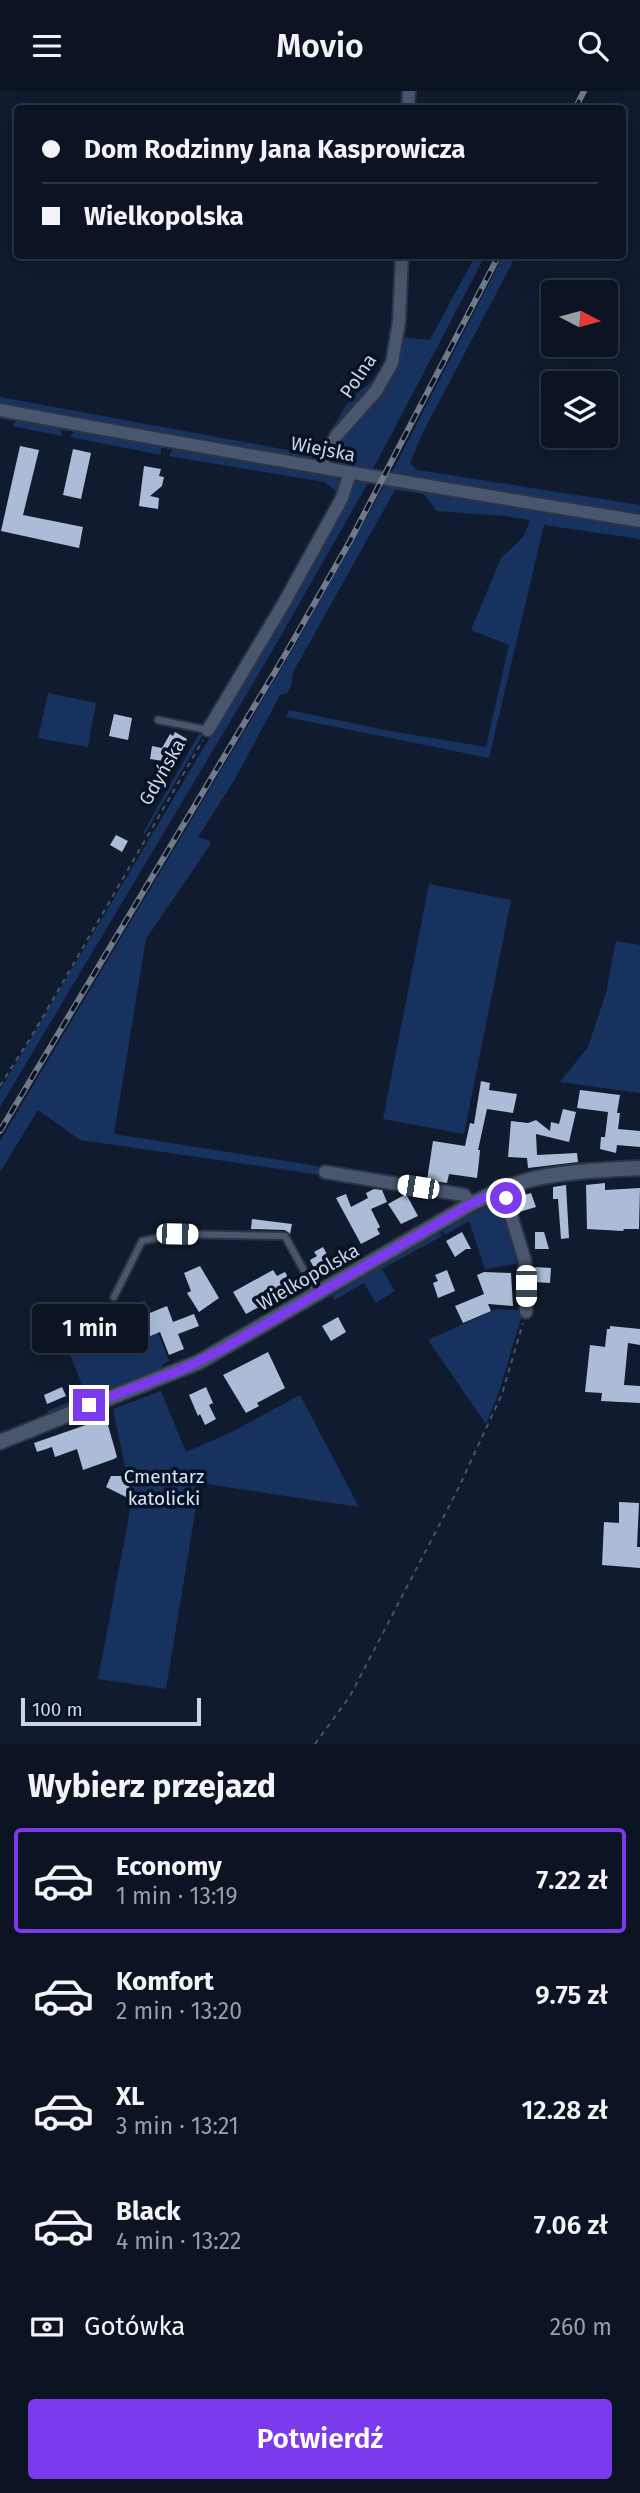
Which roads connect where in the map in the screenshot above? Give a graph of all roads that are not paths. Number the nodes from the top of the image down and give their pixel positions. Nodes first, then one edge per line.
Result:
1 (402, 259) edge
2 (0, 410) edge
3 (321, 466) junction
4 (350, 473) junction
5 (640, 521) edge
6 (158, 720) dead end
7 (208, 730) joint
8 (640, 1168) edge
9 (325, 1172) dead end
10 (503, 1189) junction
11 (471, 1204) junction
12 (317, 1295) junction
13 (114, 1297) dead end
14 (526, 1312) road end
15 (0, 1442) edge

1 - 3 street, Polna
2 - 3 street, Wiejska
3 - 4 street, Wiejska
4 - 5 street, Wiejska
4 - 7 street, Gdyńska
6 - 7 lane
8 - 10 street, Wielkopolska
9 - 11 street
10 - 11 street, Wielkopolska
10 - 14 street
11 - 12 street, Wielkopolska
12 - 13 lane
12 - 15 street, Wielkopolska

